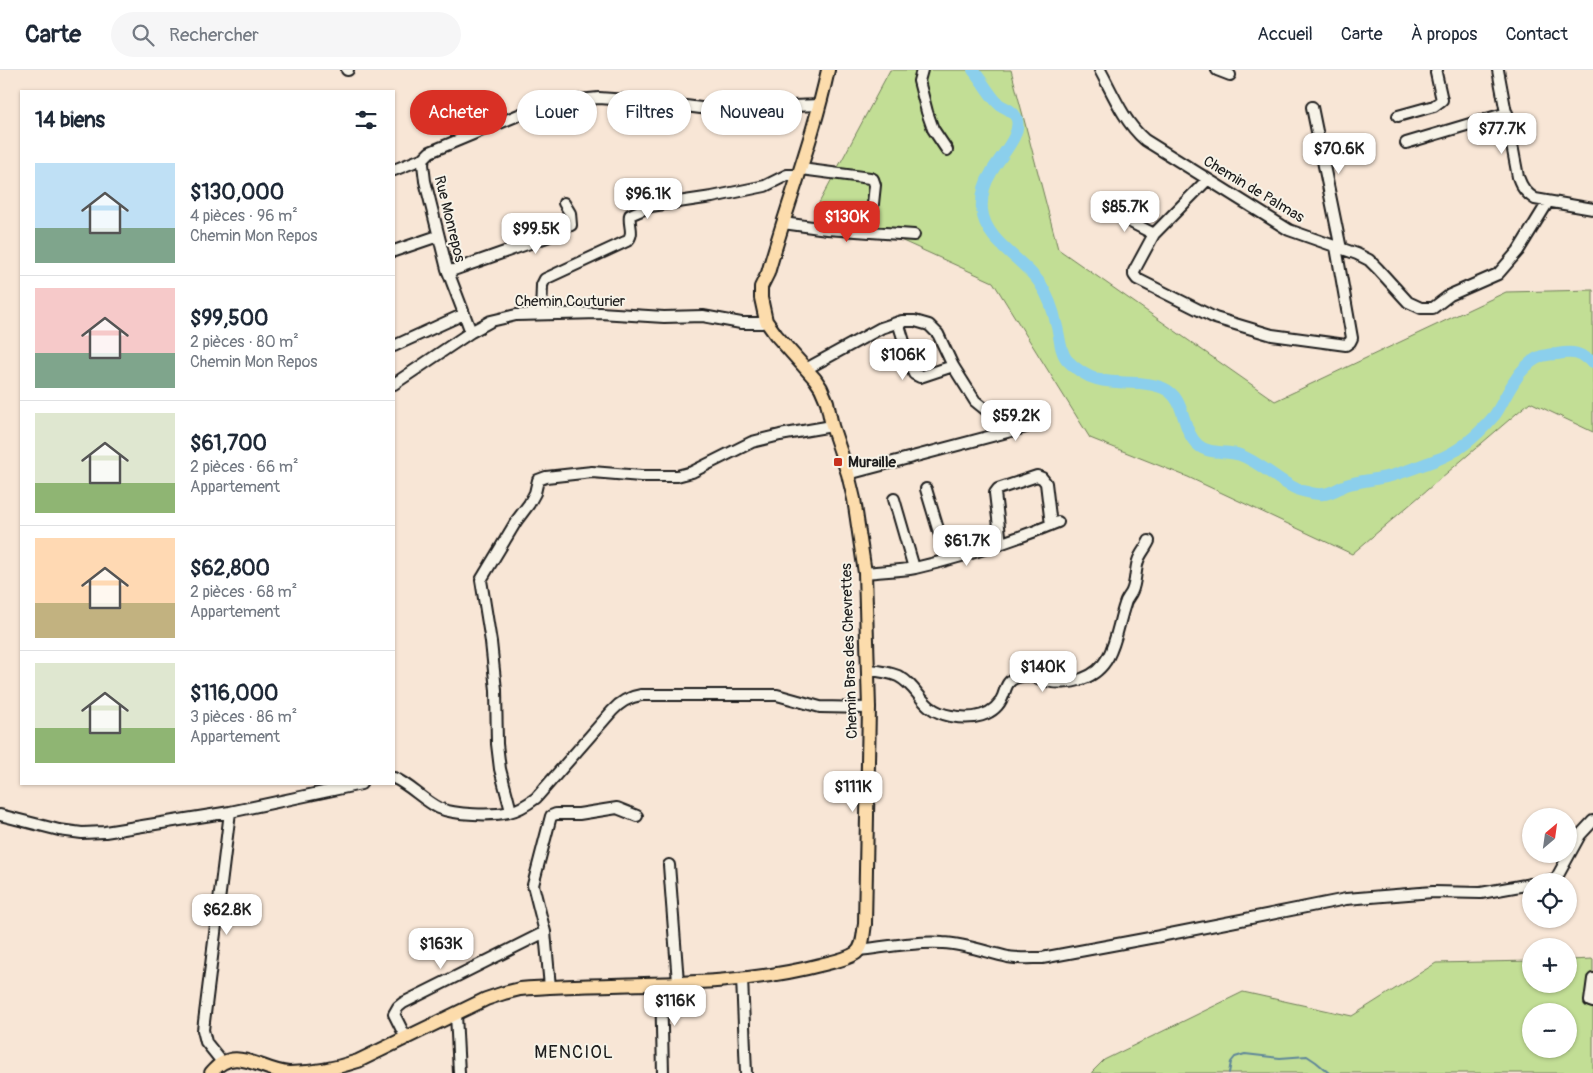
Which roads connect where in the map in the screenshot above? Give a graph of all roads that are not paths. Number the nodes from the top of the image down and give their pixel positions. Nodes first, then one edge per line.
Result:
1 (828, 70) edge
2 (922, 70) edge
3 (1100, 70) edge
4 (1217, 70) edge
5 (1438, 70) edge
6 (1498, 70) edge
7 (1230, 75) dead end
8 (820, 105) junction
9 (1312, 107) dead end
10 (1507, 113) junction
11 (1398, 116) dead end
12 (1406, 143) dead end
13 (947, 150) dead end
14 (424, 158) junction
15 (395, 170) edge
16 (800, 172) junction
17 (1207, 180) junction
18 (1548, 202) junction
19 (564, 203) dead end
20 (1593, 209) edge
21 (1107, 210) dead end
22 (783, 224) junction
23 (870, 232) junction
24 (1154, 234) junction
25 (438, 236) junction
26 (914, 236) dead end
27 (1339, 248) junction
28 (395, 251) edge
29 (448, 272) junction
30 (464, 314) junction
31 (541, 314) junction
32 (766, 321) junction
33 (898, 322) junction
34 (471, 332) junction
35 (395, 346) edge
36 (953, 366) junction
37 (806, 369) junction
38 (395, 383) edge
39 (996, 418) dead end
40 (832, 426) junction
41 (1026, 427) dead end
42 (848, 474) junction
43 (926, 489) dead end
44 (894, 499) dead end
45 (1149, 542) dead end
46 (1002, 544) junction
47 (947, 560) junction
48 (914, 568) junction
49 (866, 573) junction
50 (869, 670) junction
51 (869, 708) junction
52 (395, 779) edge
53 (356, 785) edge
54 (230, 812) junction
55 (511, 812) junction
56 (0, 815) edge
57 (637, 816) dead end
58 (1593, 821) edge
59 (669, 865) dead end
60 (1560, 873) edge
61 (1522, 886) edge
62 (545, 932) junction
63 (859, 950) junction
64 (742, 978) junction
65 (1593, 980) edge
66 (678, 982) junction
67 (661, 983) junction
68 (550, 987) junction
69 (1593, 1002) edge
70 (456, 1014) junction
71 (406, 1038) junction
72 (222, 1062) junction
73 (211, 1073) edge
74 (459, 1073) edge
75 (664, 1073) edge
76 (746, 1073) edge

1 - 8 main road, Chemin Bras des Chevrettes
2 - 13 street
3 - 17 street, Chemin de Palmas
4 - 7 street
5 - 11 street
6 - 10 street
8 - 14 street, Rue Monrepos
8 - 16 main road, Chemin Bras des Chevrettes
9 - 27 street
10 - 12 street
10 - 18 street
14 - 15 street
14 - 25 street, Rue Monrepos
16 - 22 main road, Chemin Bras des Chevrettes
16 - 23 street
16 - 31 street
17 - 24 street
17 - 27 street, Chemin de Palmas
18 - 20 street
18 - 27 street, Chemin de Palmas
19 - 29 street
21 - 24 street
22 - 23 street
22 - 32 main road, Chemin Bras des Chevrettes
23 - 26 street
24 - 27 street
25 - 28 street
25 - 29 street, Rue Monrepos
29 - 30 street, Rue Monrepos
30 - 34 street, Rue Monrepos
30 - 35 street
31 - 32 street, Chemin Couturier
31 - 34 street, Chemin Couturier
32 - 37 main road, Chemin Bras des Chevrettes
33 - 36 street
33 - 36 street
33 - 37 street
34 - 38 street, Chemin Couturier
36 - 39 street
37 - 40 main road, Chemin Bras des Chevrettes
40 - 42 main road, Chemin Bras des Chevrettes
40 - 55 street
41 - 42 street
42 - 49 main road, Chemin Bras des Chevrettes
43 - 47 street
44 - 48 street
45 - 50 street
46 - 46 street
46 - 47 street
47 - 48 street
48 - 49 street
49 - 50 main road, Chemin Bras des Chevrettes
50 - 51 main road, Chemin Bras des Chevrettes
51 - 55 street
51 - 63 main road, Chemin Bras des Chevrettes
52 - 55 street
53 - 54 street
54 - 56 street
54 - 72 street
57 - 62 street
58 - 60 street
59 - 66 street
61 - 63 street
62 - 68 street
62 - 71 street
63 - 64 main road
64 - 66 main road
64 - 76 street
65 - 69 street
66 - 67 main road
67 - 68 main road
67 - 75 street
68 - 70 main road
70 - 71 main road
70 - 74 street
71 - 72 main road
72 - 73 main road

